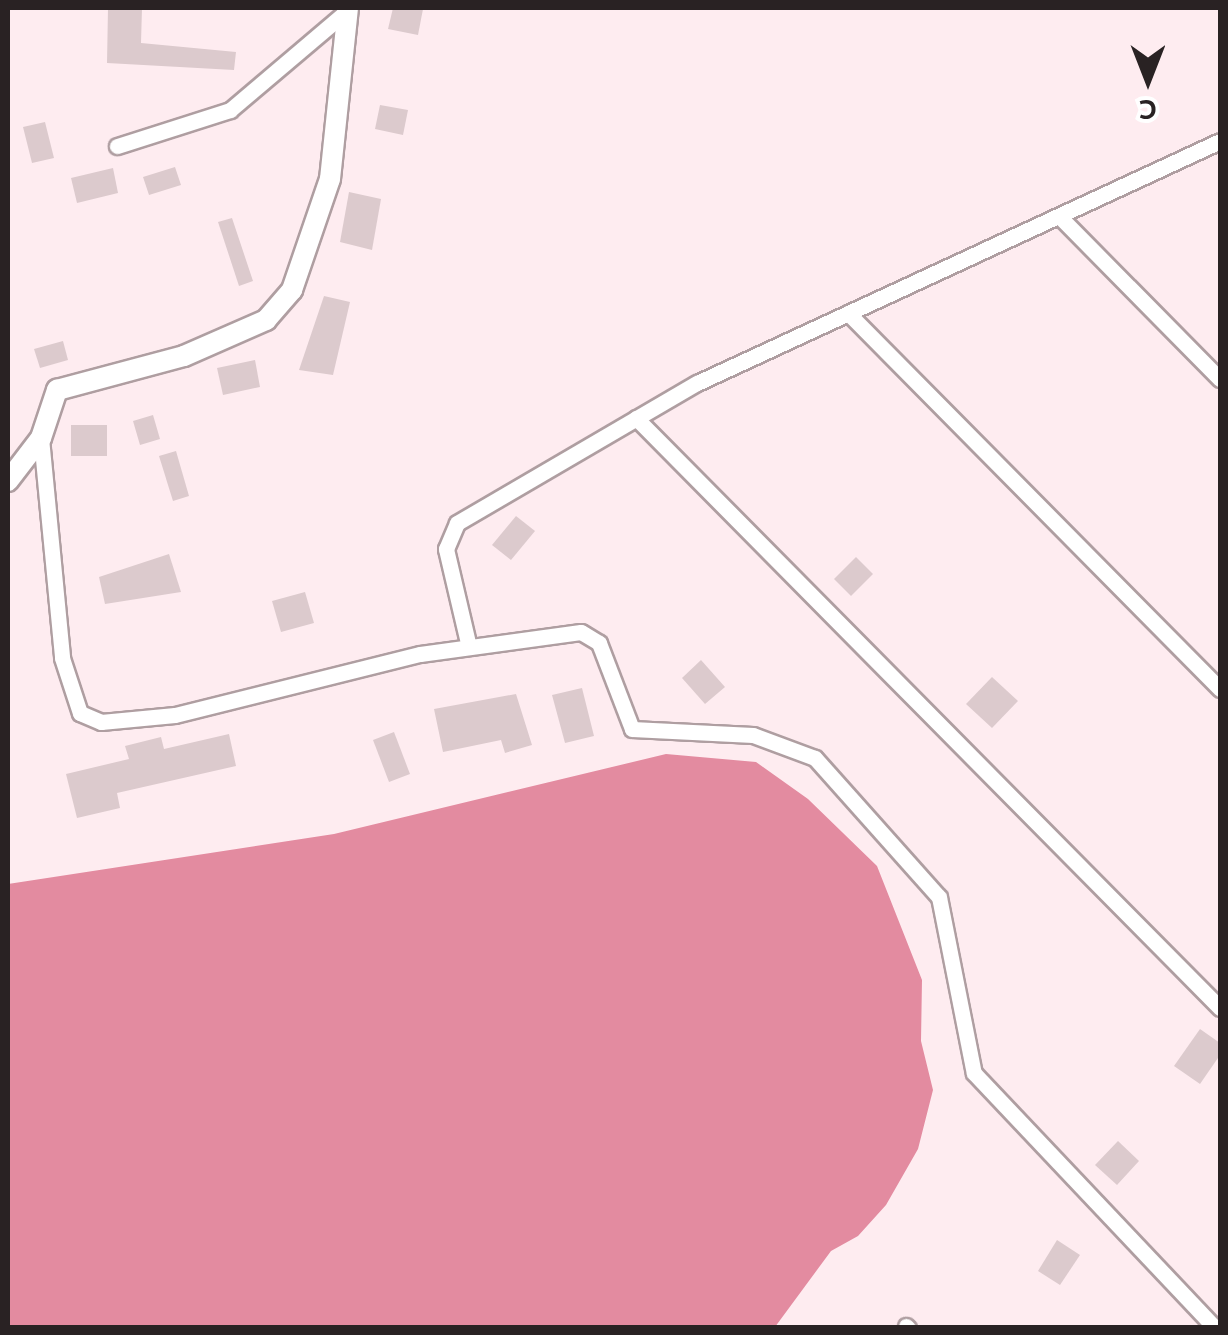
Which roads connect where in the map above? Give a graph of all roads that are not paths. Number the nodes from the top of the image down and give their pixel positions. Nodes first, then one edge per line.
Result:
1 (346, 11) edge
2 (1220, 141) edge
3 (118, 146) dead end
4 (1059, 216) junction
5 (848, 313) junction
6 (1220, 379) edge
7 (636, 418) junction
8 (40, 438) junction
9 (8, 481) edge
10 (470, 647) junction
11 (1220, 690) edge
12 (1220, 1008) edge
13 (1215, 1328) edge

1 - 3 street
1 - 8 street
2 - 4 street
4 - 5 street
4 - 6 street
5 - 7 street
5 - 11 street
7 - 10 street
7 - 12 street
8 - 9 street
8 - 10 street
10 - 13 street

